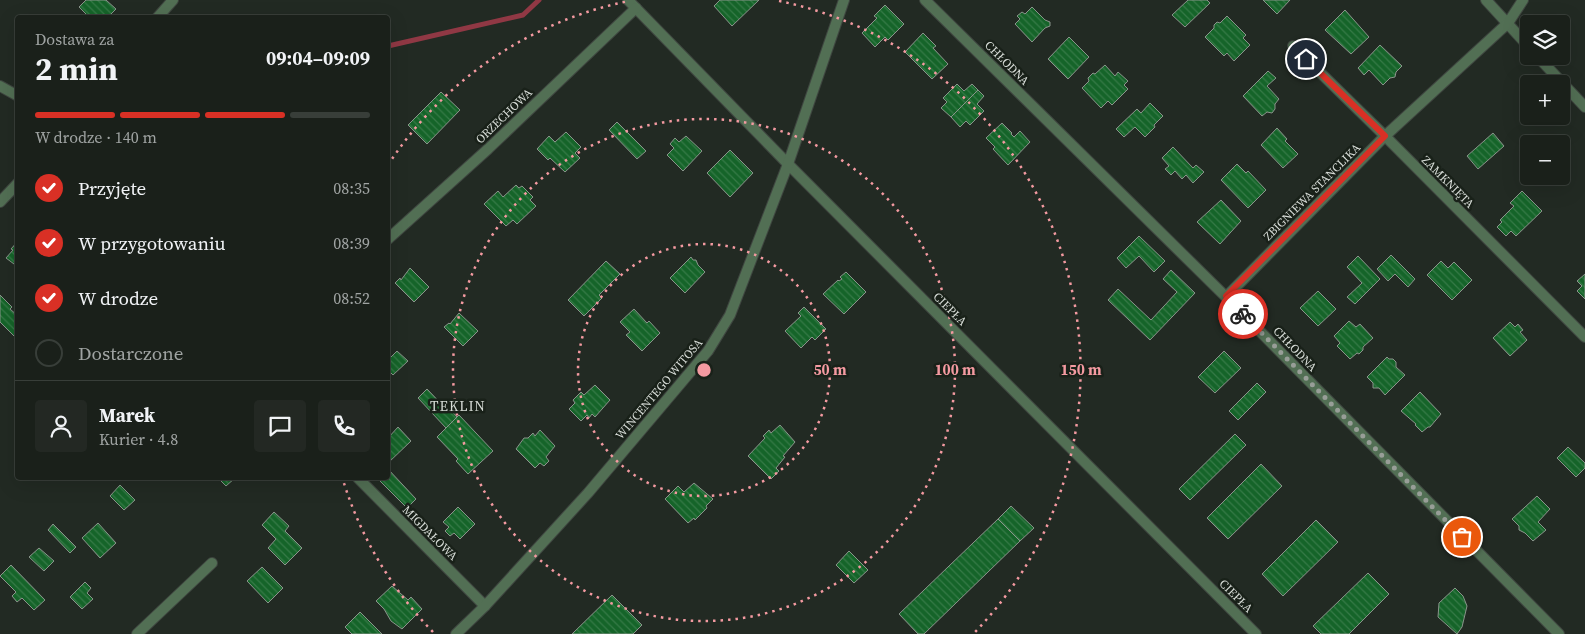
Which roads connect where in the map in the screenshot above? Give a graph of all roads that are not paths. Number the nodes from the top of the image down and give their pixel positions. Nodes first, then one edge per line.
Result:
1 (173, 0) edge
2 (844, 0) edge
3 (925, 0) edge
4 (1486, 0) edge
5 (1523, 0) edge
6 (632, 4) edge
7 (160, 15) edge
8 (1508, 23) junction
9 (1520, 37) edge
10 (1293, 46) dead end
11 (1545, 65) edge
12 (0, 86) edge
13 (15, 94) edge
14 (1585, 107) edge
15 (1385, 136) junction
16 (788, 164) junction
17 (15, 186) edge
18 (0, 202) edge
19 (390, 237) edge
20 (1226, 296) junction
21 (1585, 337) edge
22 (360, 480) edge
23 (212, 563) dead end
24 (485, 606) junction
25 (137, 634) edge
26 (456, 634) edge
27 (1256, 634) edge
28 (1558, 634) edge

1 - 7 street
2 - 16 street, WINCENTEGO WITOSA
3 - 20 street, CHŁODNA
4 - 8 street
5 - 8 street, ZBIGNIEWA STANCLIKA
6 - 16 street, CIEPŁA
6 - 19 street, ORZECHOWA
8 - 9 street
8 - 15 street, ZBIGNIEWA STANCLIKA
10 - 15 street, ZAMKNIĘTA
11 - 14 street
12 - 13 street
15 - 20 street, ZBIGNIEWA STANCLIKA
15 - 21 street, ZAMKNIĘTA
16 - 24 street, WINCENTEGO WITOSA
16 - 27 street, CIEPŁA
17 - 18 street
20 - 28 street, CHŁODNA
22 - 24 street, MIGDAŁOWA
23 - 25 street
24 - 26 street, WINCENTEGO WITOSA

